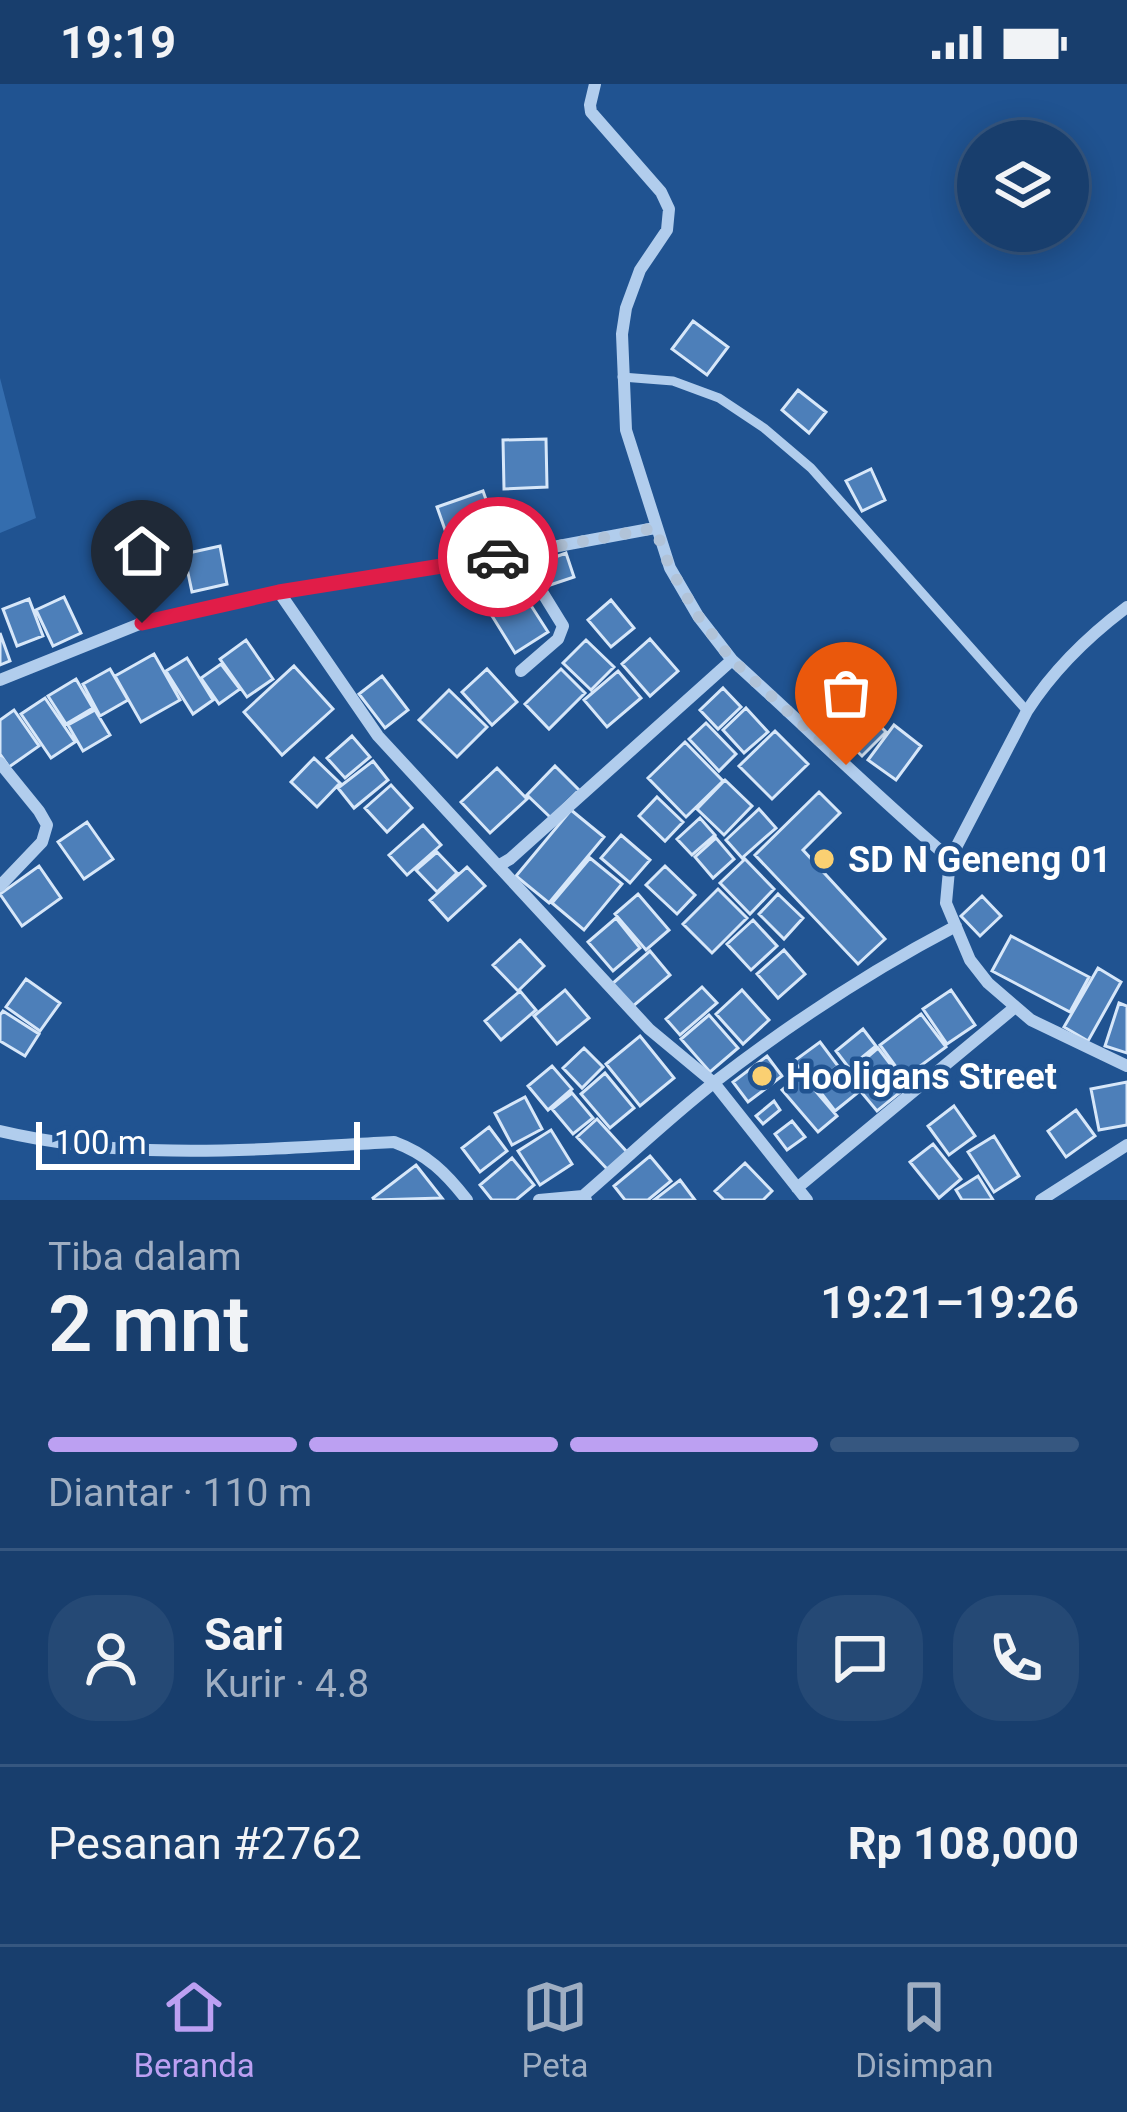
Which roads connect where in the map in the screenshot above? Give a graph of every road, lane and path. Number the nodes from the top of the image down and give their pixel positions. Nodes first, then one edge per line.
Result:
1 (595, 84) edge
2 (622, 376) junction
3 (655, 528) junction
4 (518, 554) junction
5 (279, 592) junction
6 (1127, 607) edge
7 (732, 660) junction
8 (521, 670) dead end
9 (0, 680) edge
10 (1027, 711) junction
11 (0, 763) edge
12 (950, 859) junction
13 (498, 866) junction
14 (0, 886) edge
15 (956, 926) junction
16 (1013, 1008) junction
17 (1127, 1066) edge
18 (714, 1083) junction
19 (0, 1131) edge
20 (1127, 1145) edge
21 (797, 1188) junction
22 (584, 1198) edge
23 (1050, 1198) edge
24 (467, 1200) edge
25 (539, 1200) edge
26 (807, 1200) edge

1 - 2 street
2 - 3 street
2 - 10 lane
3 - 4 street
3 - 7 street
4 - 5 street
4 - 8 street
5 - 9 street
5 - 13 street
6 - 10 street
7 - 12 street
7 - 13 street
10 - 12 street
11 - 14 street
12 - 15 street
13 - 18 street
15 - 16 street
15 - 18 street
16 - 17 street
16 - 21 street
18 - 21 street
18 - 22 street
19 - 24 street
20 - 23 street
21 - 26 street
22 - 25 street

